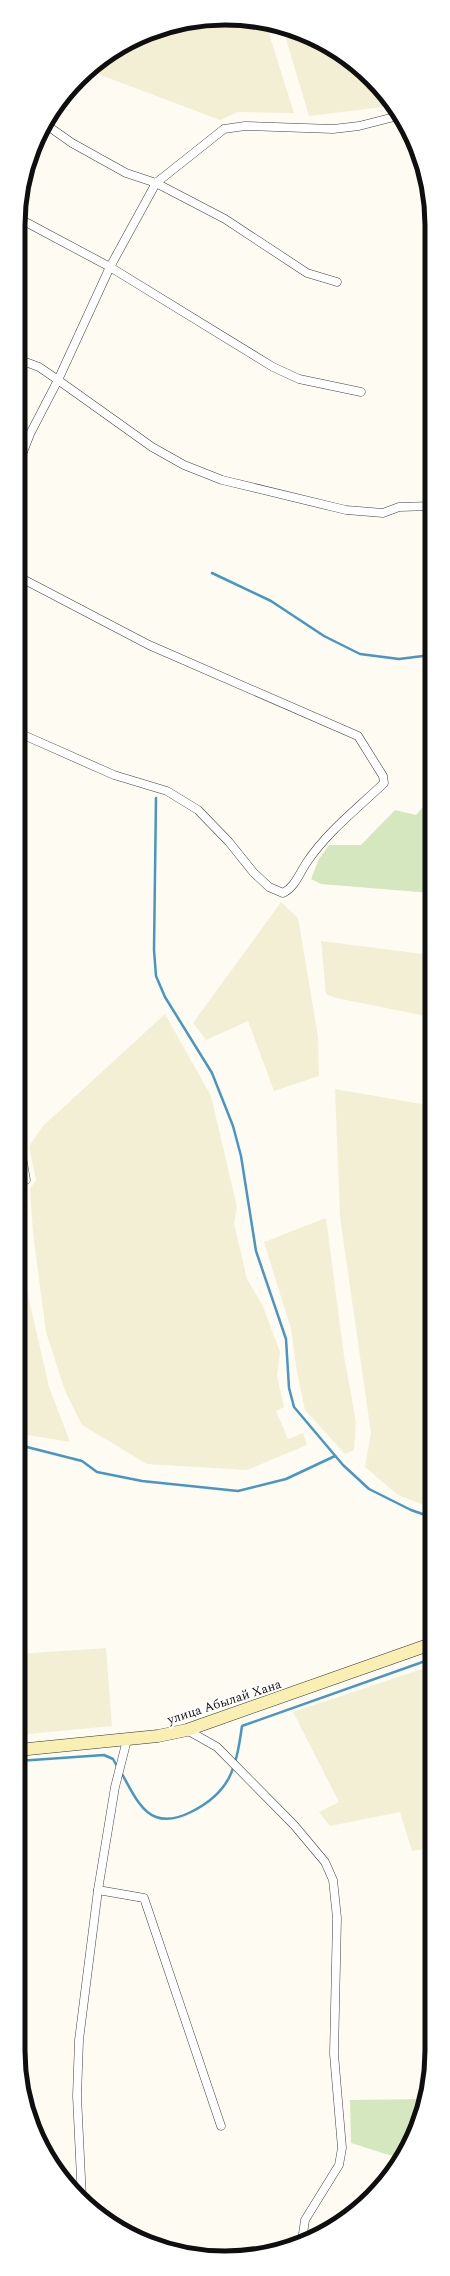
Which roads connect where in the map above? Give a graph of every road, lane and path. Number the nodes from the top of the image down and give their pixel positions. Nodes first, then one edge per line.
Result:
1 (393, 117) edge
2 (51, 128) edge
3 (156, 183) junction
4 (25, 222) edge
5 (110, 268) junction
6 (337, 282) dead end
7 (25, 362) edge
8 (58, 380) junction
9 (361, 392) dead end
10 (25, 448) edge
11 (425, 506) edge
12 (25, 580) edge
13 (25, 736) edge
14 (25, 1174) edge
15 (26, 1180) dead end
16 (425, 1646) edge
17 (187, 1730) junction
18 (127, 1740) junction
19 (25, 1749) edge
20 (98, 1890) junction
21 (221, 2126) dead end
22 (82, 2190) edge
23 (303, 2236) edge

1 - 3 street
2 - 3 street
3 - 5 street
3 - 6 street
4 - 5 street
5 - 8 street
5 - 9 street
7 - 8 street
8 - 10 street
8 - 11 street
12 - 13 street
14 - 15 street
16 - 17 main road, улица Абылай Хана
17 - 18 main road, улица Абылай Хана
17 - 23 street
18 - 19 main road, улица Абылай Хана
18 - 20 street
20 - 21 street
20 - 22 street

